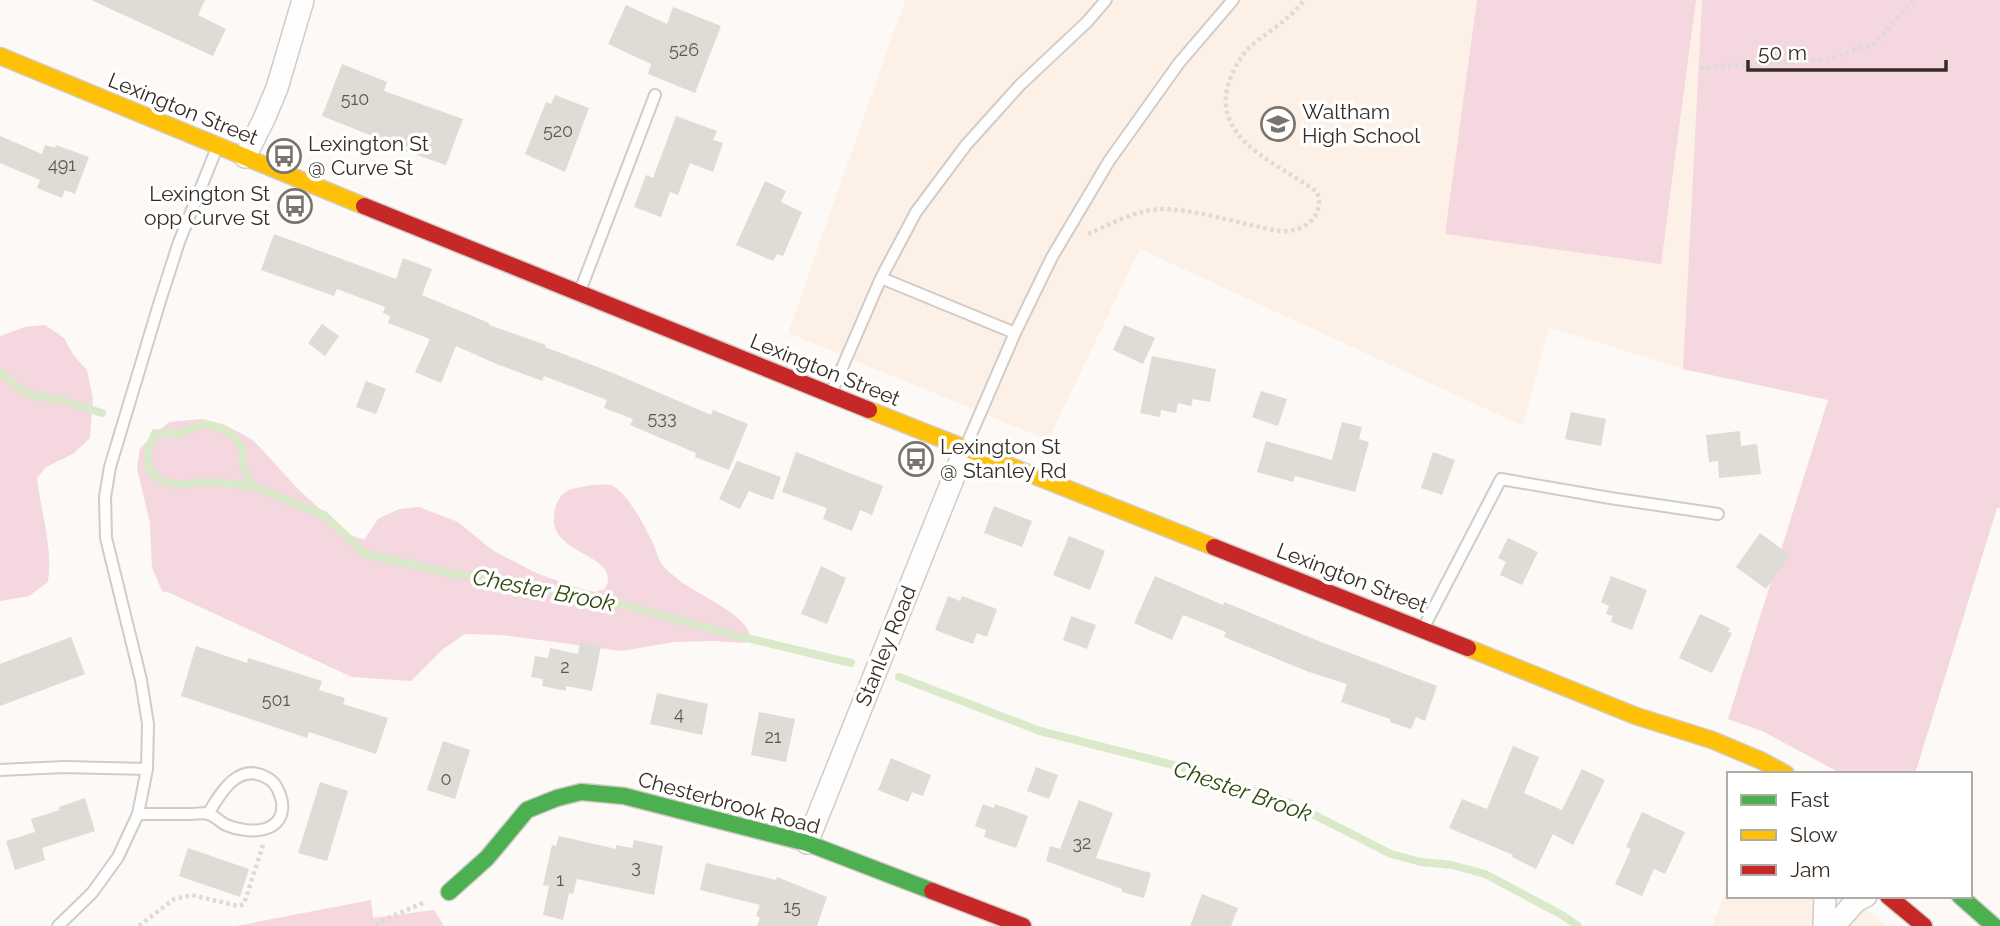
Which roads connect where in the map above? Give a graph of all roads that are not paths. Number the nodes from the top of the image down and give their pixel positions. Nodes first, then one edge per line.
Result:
1 (303, 0) edge
2 (1106, 0) edge
3 (1233, 0) edge
4 (0, 56) edge
5 (655, 95) dead end
6 (217, 146) junction
7 (245, 157) junction
8 (881, 278) junction
9 (579, 294) junction
10 (1015, 333) junction
11 (831, 395) junction
12 (965, 449) junction
13 (1718, 514) dead end
14 (1423, 629) junction
15 (1636, 716) junction
16 (1694, 749) dead end
17 (147, 769) junction
18 (0, 770) edge
19 (1782, 772) edge
20 (138, 814) junction
21 (208, 814) junction
22 (807, 844) junction
23 (449, 892) road end
24 (1825, 898) edge
25 (1862, 898) edge
26 (1890, 898) edge
27 (1962, 898) edge
28 (58, 926) edge
29 (1023, 926) edge
30 (1824, 926) edge
31 (1834, 926) edge
32 (1924, 926) edge
33 (1994, 926) edge

1 - 7 street
2 - 8 lane
3 - 10 lane
4 - 6 main road, Lexington Street
5 - 9 lane
6 - 7 main road, Lexington Street
6 - 17 lane
7 - 9 main road, Lexington Street
8 - 10 lane
8 - 11 lane
9 - 11 main road, Lexington Street
10 - 12 lane
11 - 12 main road, Lexington Street
12 - 14 main road, Lexington Street
12 - 22 street, Stanley Road
13 - 14 lane
14 - 15 main road, Lexington Street
15 - 16 main road, Lexington Street
15 - 19 main road, Lexington Street
17 - 18 lane
17 - 20 lane
20 - 21 lane
20 - 28 lane
21 - 21 lane
22 - 23 main road, Chesterbrook Road
22 - 29 main road, Chesterbrook Road
24 - 30 street
25 - 31 street
26 - 32 main road
27 - 33 main road

